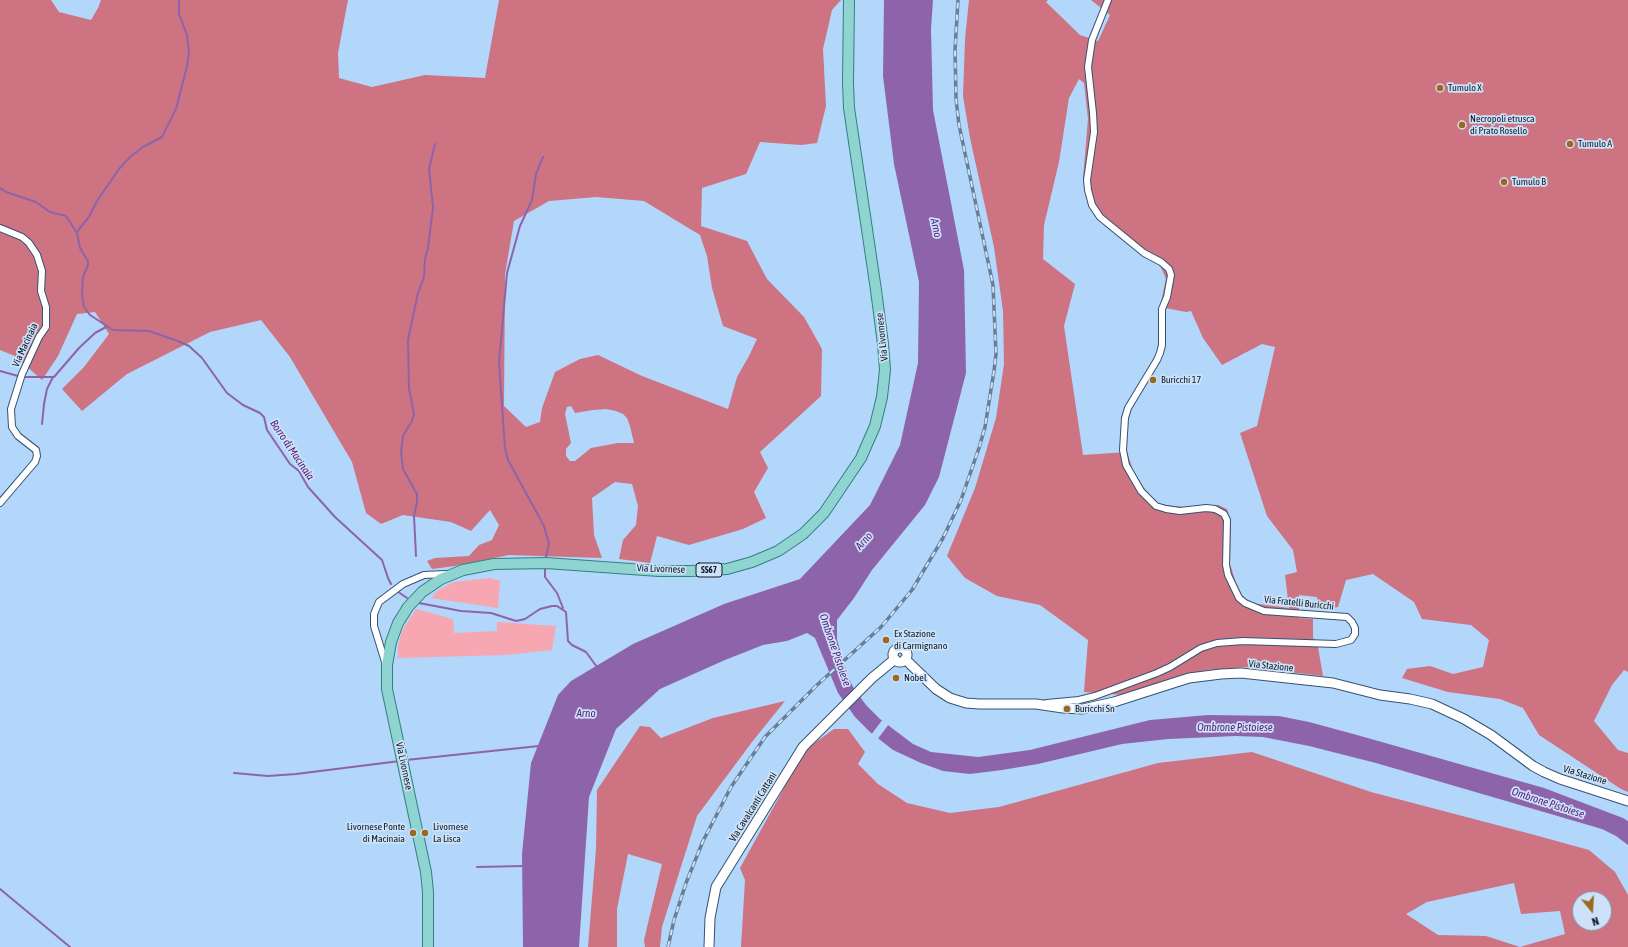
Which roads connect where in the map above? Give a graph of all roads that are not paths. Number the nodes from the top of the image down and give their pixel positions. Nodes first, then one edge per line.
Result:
1 (849, 0) edge
2 (1108, 0) edge
3 (0, 228) edge
4 (0, 503) edge
5 (454, 574) junction
6 (387, 665) junction
7 (853, 696) joint
8 (1036, 704) junction
9 (1628, 801) edge
10 (428, 947) edge
11 (709, 947) edge

1 - 5 main road, Via Livornese / SS67
2 - 8 street, Via Fratelli Buricchi
3 - 4 street, Via Macinaia
5 - 6 main road, Via Livornese / SS67
5 - 6 street
6 - 10 main road, Via Livornese / SS67
7 - 8 street, Via Stazione
7 - 11 street, Via Cavalcanti Cattani
8 - 9 street, Via Stazione

